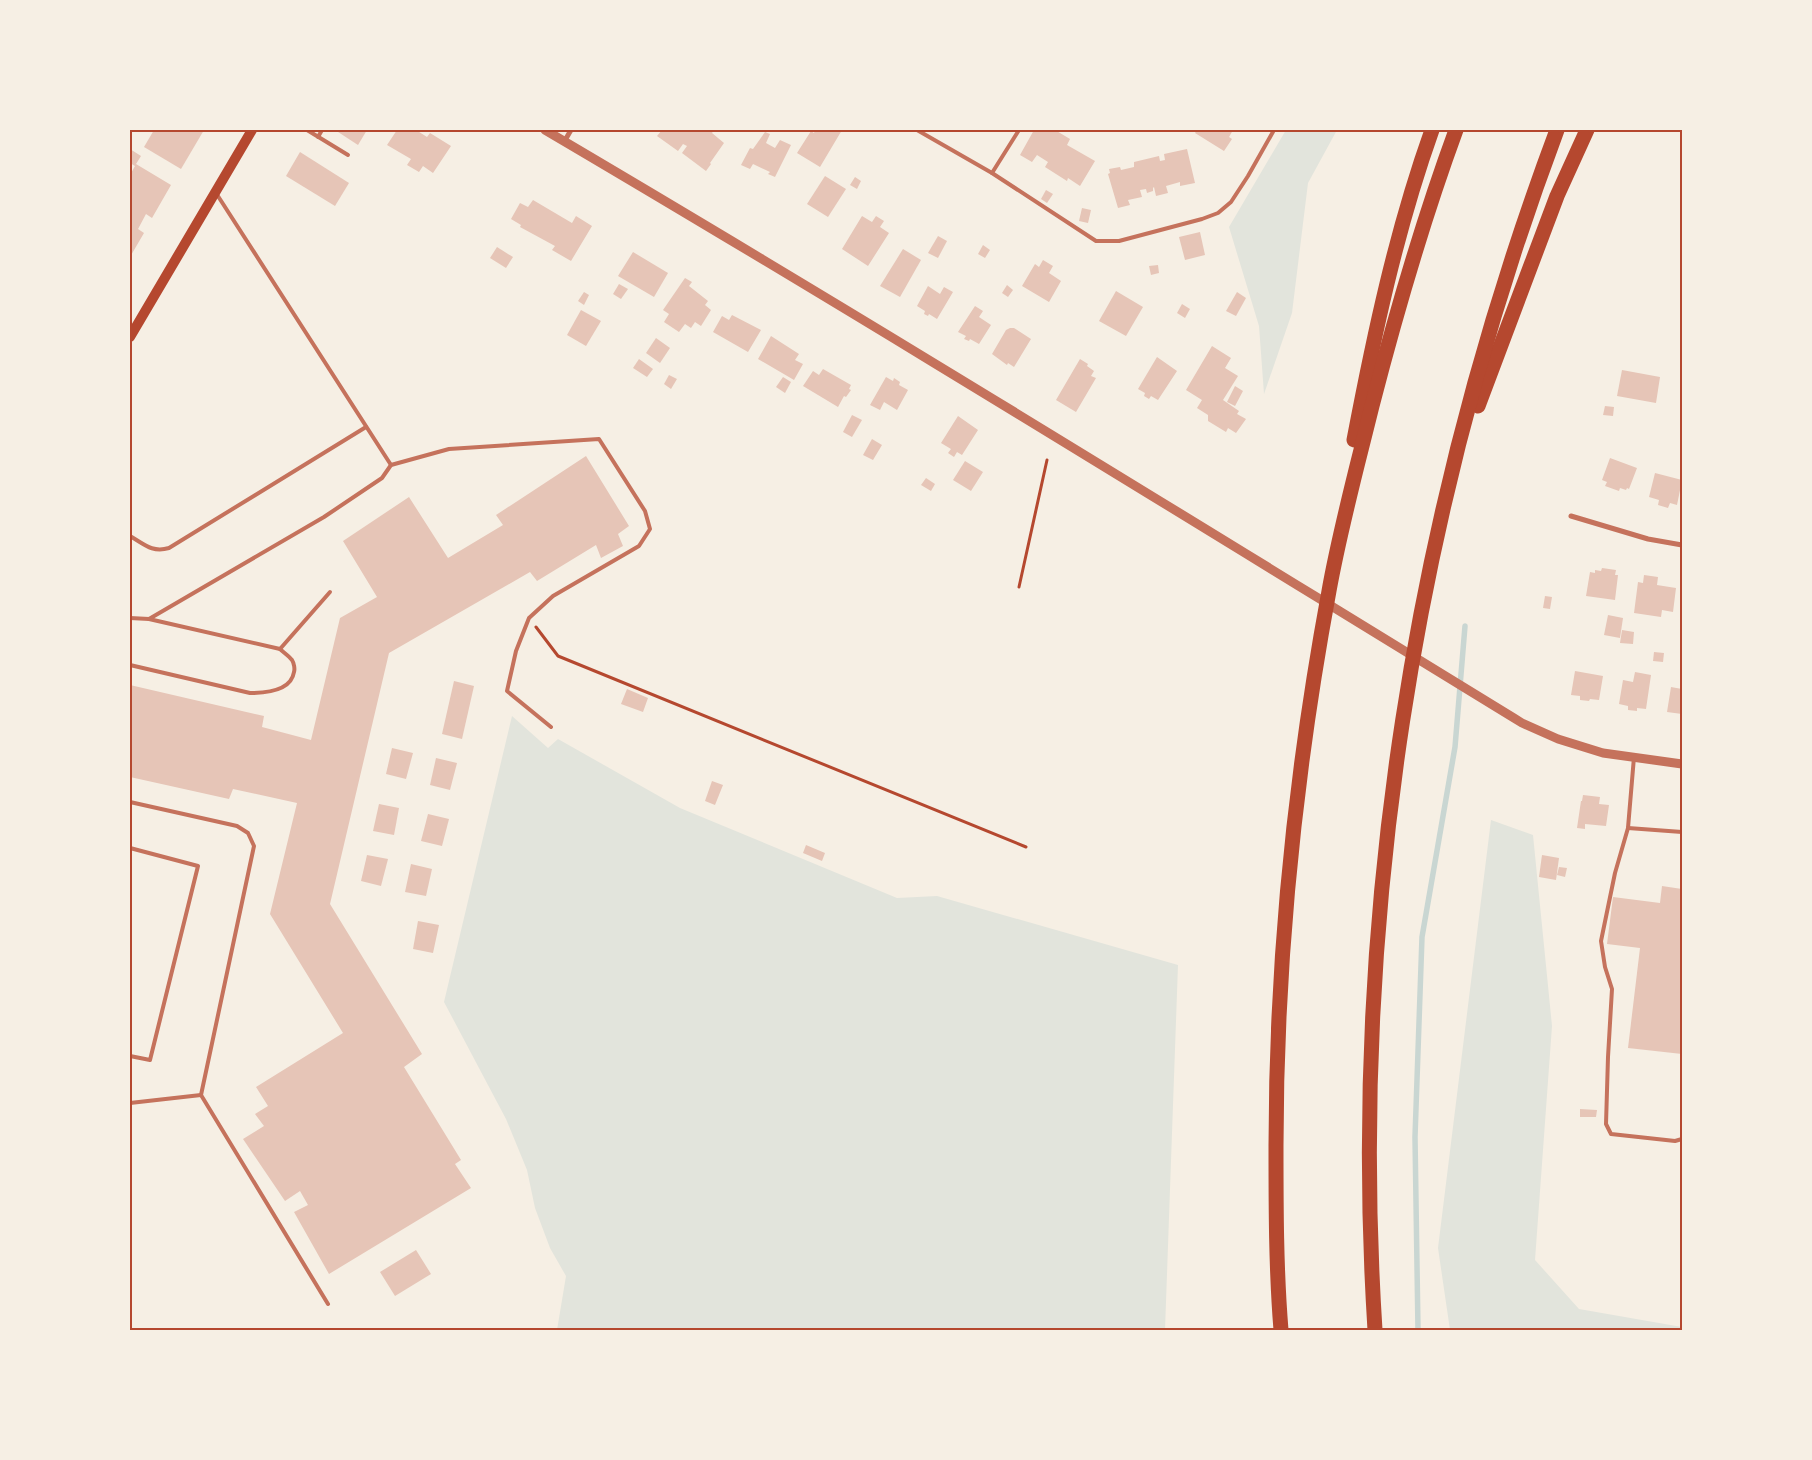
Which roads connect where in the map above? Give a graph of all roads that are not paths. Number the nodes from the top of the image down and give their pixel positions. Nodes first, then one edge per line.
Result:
1 (252, 130) edge
2 (307, 130) edge
3 (322, 130) edge
4 (545, 130) edge
5 (571, 130) edge
6 (917, 130) edge
7 (1019, 130) edge
8 (1274, 130) edge
9 (1432, 130) edge
10 (1456, 130) edge
11 (1556, 130) edge
12 (1587, 130) edge
13 (318, 137) junction
14 (564, 142) junction
15 (348, 155) dead end
16 (992, 173) junction
17 (216, 193) junction
18 (130, 336) edge
19 (366, 427) junction
20 (391, 465) junction
21 (1571, 516) dead end
22 (130, 536) edge
23 (1682, 545) edge
24 (1329, 589) junction
25 (330, 592) dead end
26 (130, 618) edge
27 (149, 619) junction
28 (1417, 634) junction
29 (280, 649) junction
30 (130, 665) edge
31 (551, 727) dead end
32 (1634, 757) junction
33 (1682, 764) edge
34 (130, 802) edge
35 (1628, 828) junction
36 (1682, 832) edge
37 (130, 848) edge
38 (130, 1056) edge
39 (201, 1095) junction
40 (130, 1103) edge
41 (1682, 1139) edge
42 (328, 1304) dead end
43 (1281, 1330) edge
44 (1375, 1330) edge

1 - 17 main road
2 - 13 lane
3 - 13 lane
4 - 14 street
5 - 14 street
6 - 16 lane
7 - 16 lane
8 - 16 lane
9 - 24 highway
10 - 24 highway
11 - 28 highway
12 - 28 highway
13 - 15 lane
14 - 32 street
17 - 18 main road
17 - 19 lane
19 - 20 lane
19 - 22 lane
20 - 27 lane
20 - 31 lane
21 - 23 street
24 - 43 highway
25 - 29 lane
26 - 27 lane
27 - 29 lane
28 - 44 highway
29 - 30 lane
32 - 33 street
32 - 35 lane
34 - 39 lane
35 - 36 lane
35 - 41 lane
37 - 38 lane
39 - 40 lane
39 - 42 lane

